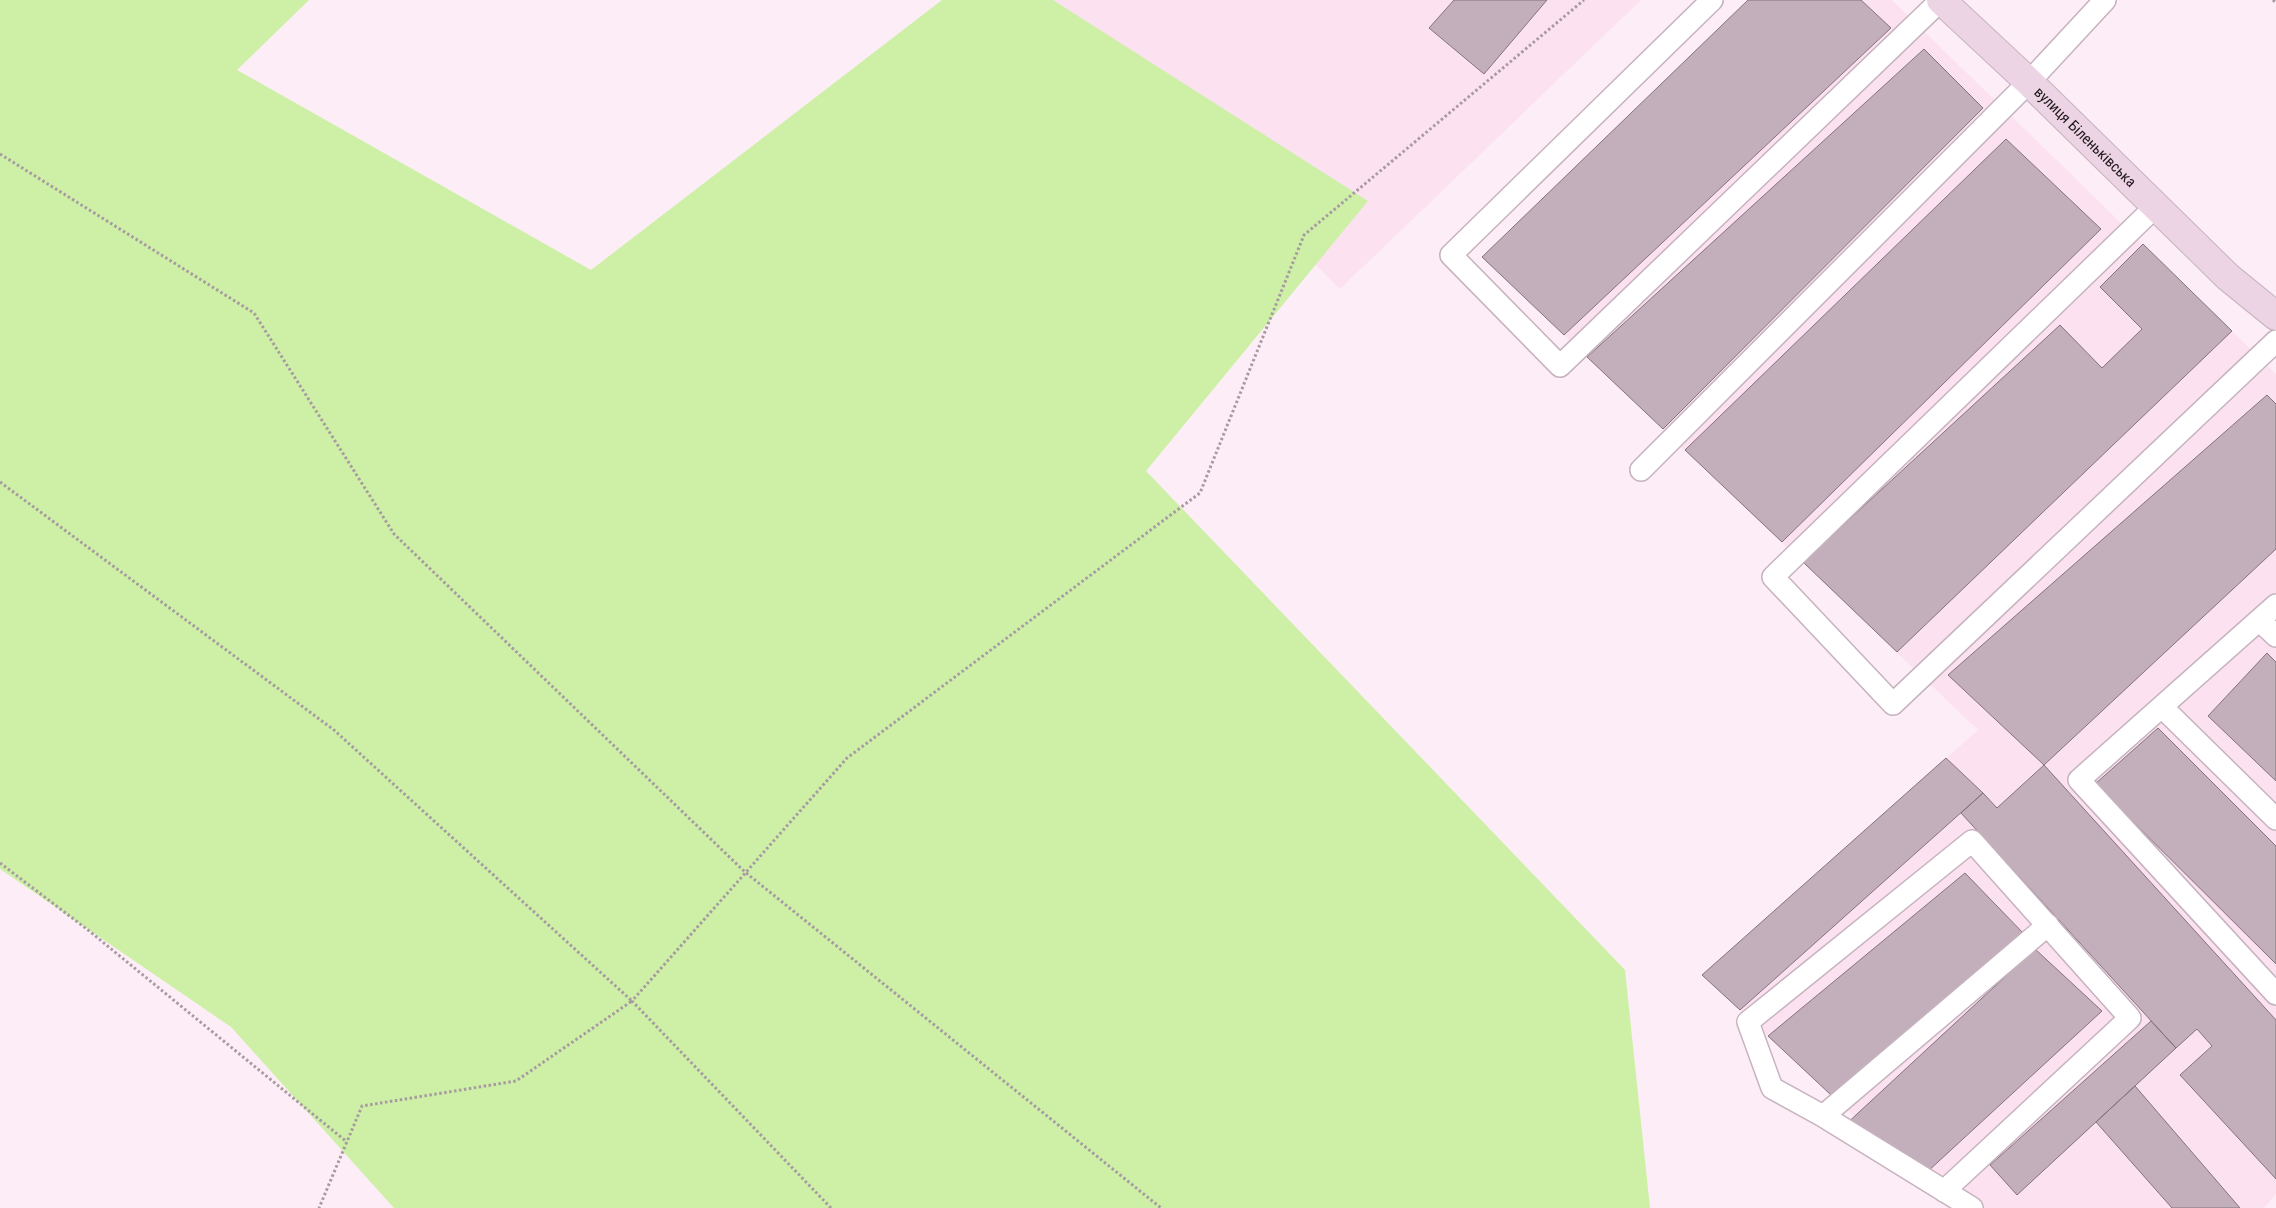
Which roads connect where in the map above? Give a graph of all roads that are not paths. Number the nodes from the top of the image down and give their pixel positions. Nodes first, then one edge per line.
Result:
1 (1712, 0) edge
2 (1941, 0) edge
3 (2105, 0) edge
4 (2029, 82) junction
5 (2156, 207) junction
6 (2276, 316) edge
7 (2276, 341) edge
8 (1641, 470) dead end
9 (2276, 606) edge
10 (2259, 620) junction
11 (2276, 636) edge
12 (2162, 707) junction
13 (2276, 818) edge
14 (2048, 925) junction
15 (2276, 994) edge
16 (1823, 1116) junction
17 (1944, 1191) junction
18 (1972, 1208) edge

1 - 2 lane
2 - 4 street, вулиця Біленьківська
3 - 4 lane
4 - 5 street, вулиця Біленьківська
4 - 8 lane
5 - 6 street, вулиця Біленьківська
5 - 7 lane
9 - 10 lane
10 - 11 lane
10 - 12 lane
12 - 13 lane
12 - 15 lane
14 - 16 lane
14 - 16 lane
14 - 17 lane
16 - 17 lane
17 - 18 lane

